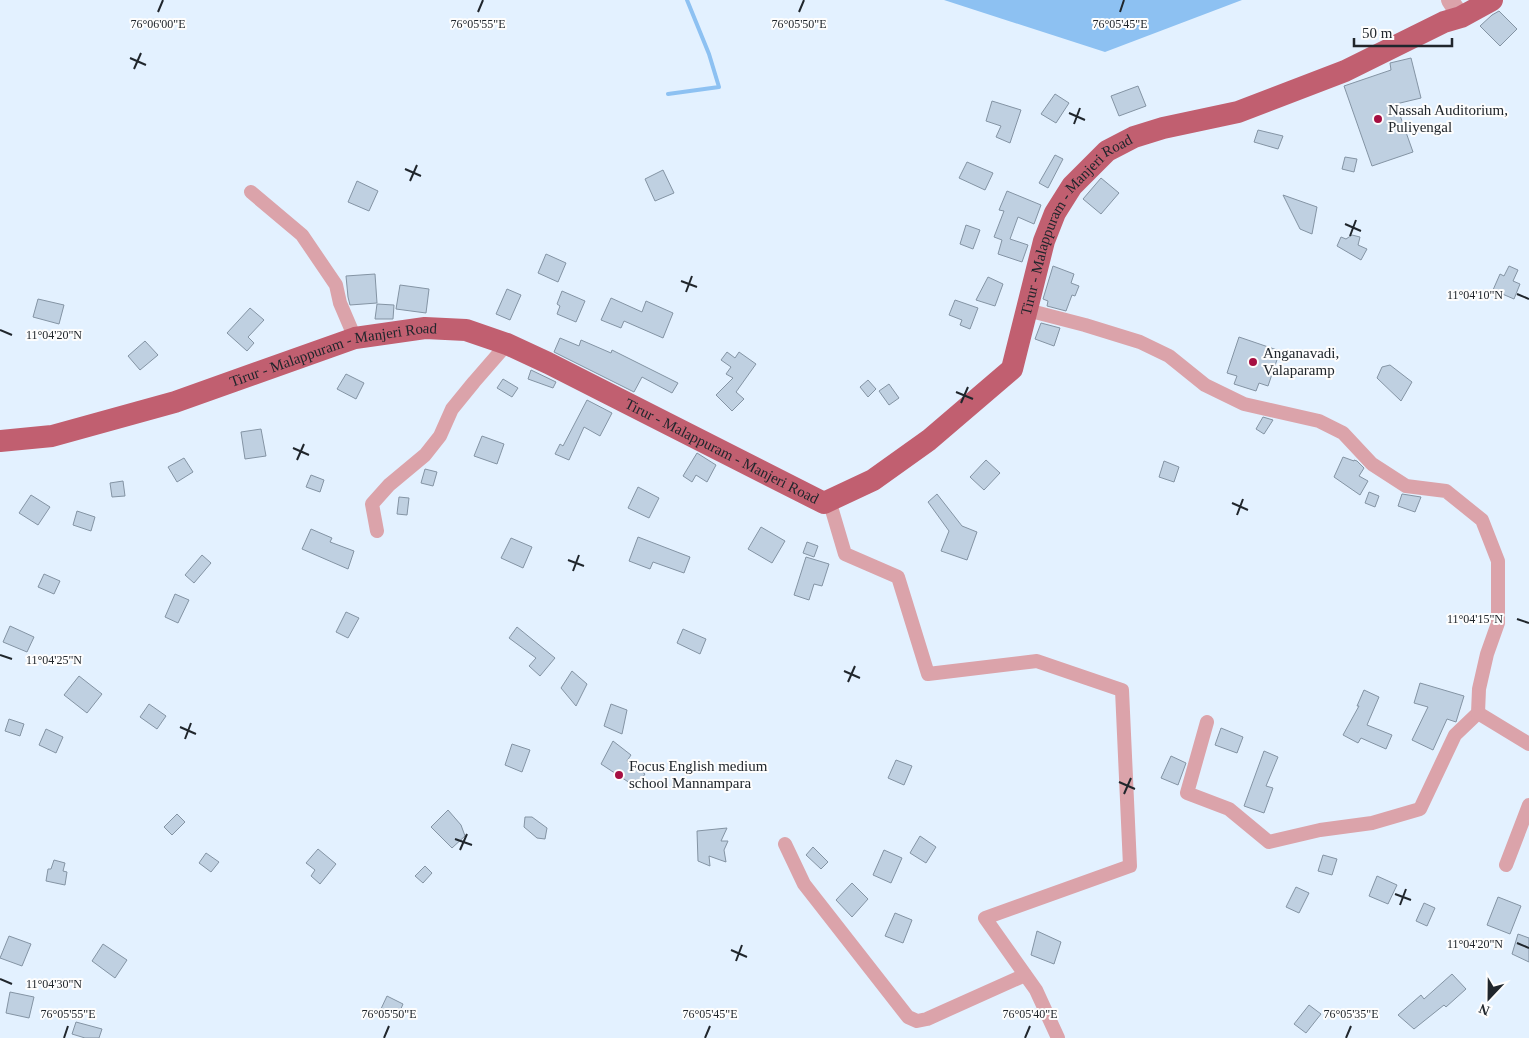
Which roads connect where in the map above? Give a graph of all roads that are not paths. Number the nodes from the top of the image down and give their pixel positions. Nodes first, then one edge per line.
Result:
1 (1492, 0) edge
2 (1456, 8) edge
3 (250, 192) dead end
4 (1027, 310) junction
5 (355, 338) junction
6 (507, 344) junction
7 (0, 440) edge
8 (829, 500) junction
9 (377, 531) dead end
10 (1478, 713) junction
11 (1207, 722) dead end
12 (1529, 744) edge
13 (1529, 805) edge
14 (785, 844) dead end
15 (1506, 865) dead end
16 (1025, 975) junction
17 (1058, 1038) edge

1 - 2 main road, Tirur - Malappuram - Manjeri Road
2 - 4 main road, Tirur - Malappuram - Manjeri Road
3 - 5 street
4 - 8 main road, Tirur - Malappuram - Manjeri Road
4 - 10 street
5 - 6 main road, Tirur - Malappuram - Manjeri Road
5 - 7 main road, Tirur - Malappuram - Manjeri Road
6 - 8 main road, Tirur - Malappuram - Manjeri Road
6 - 9 street
8 - 16 street
10 - 11 street
10 - 12 street
13 - 15 street
14 - 16 street
16 - 17 street

